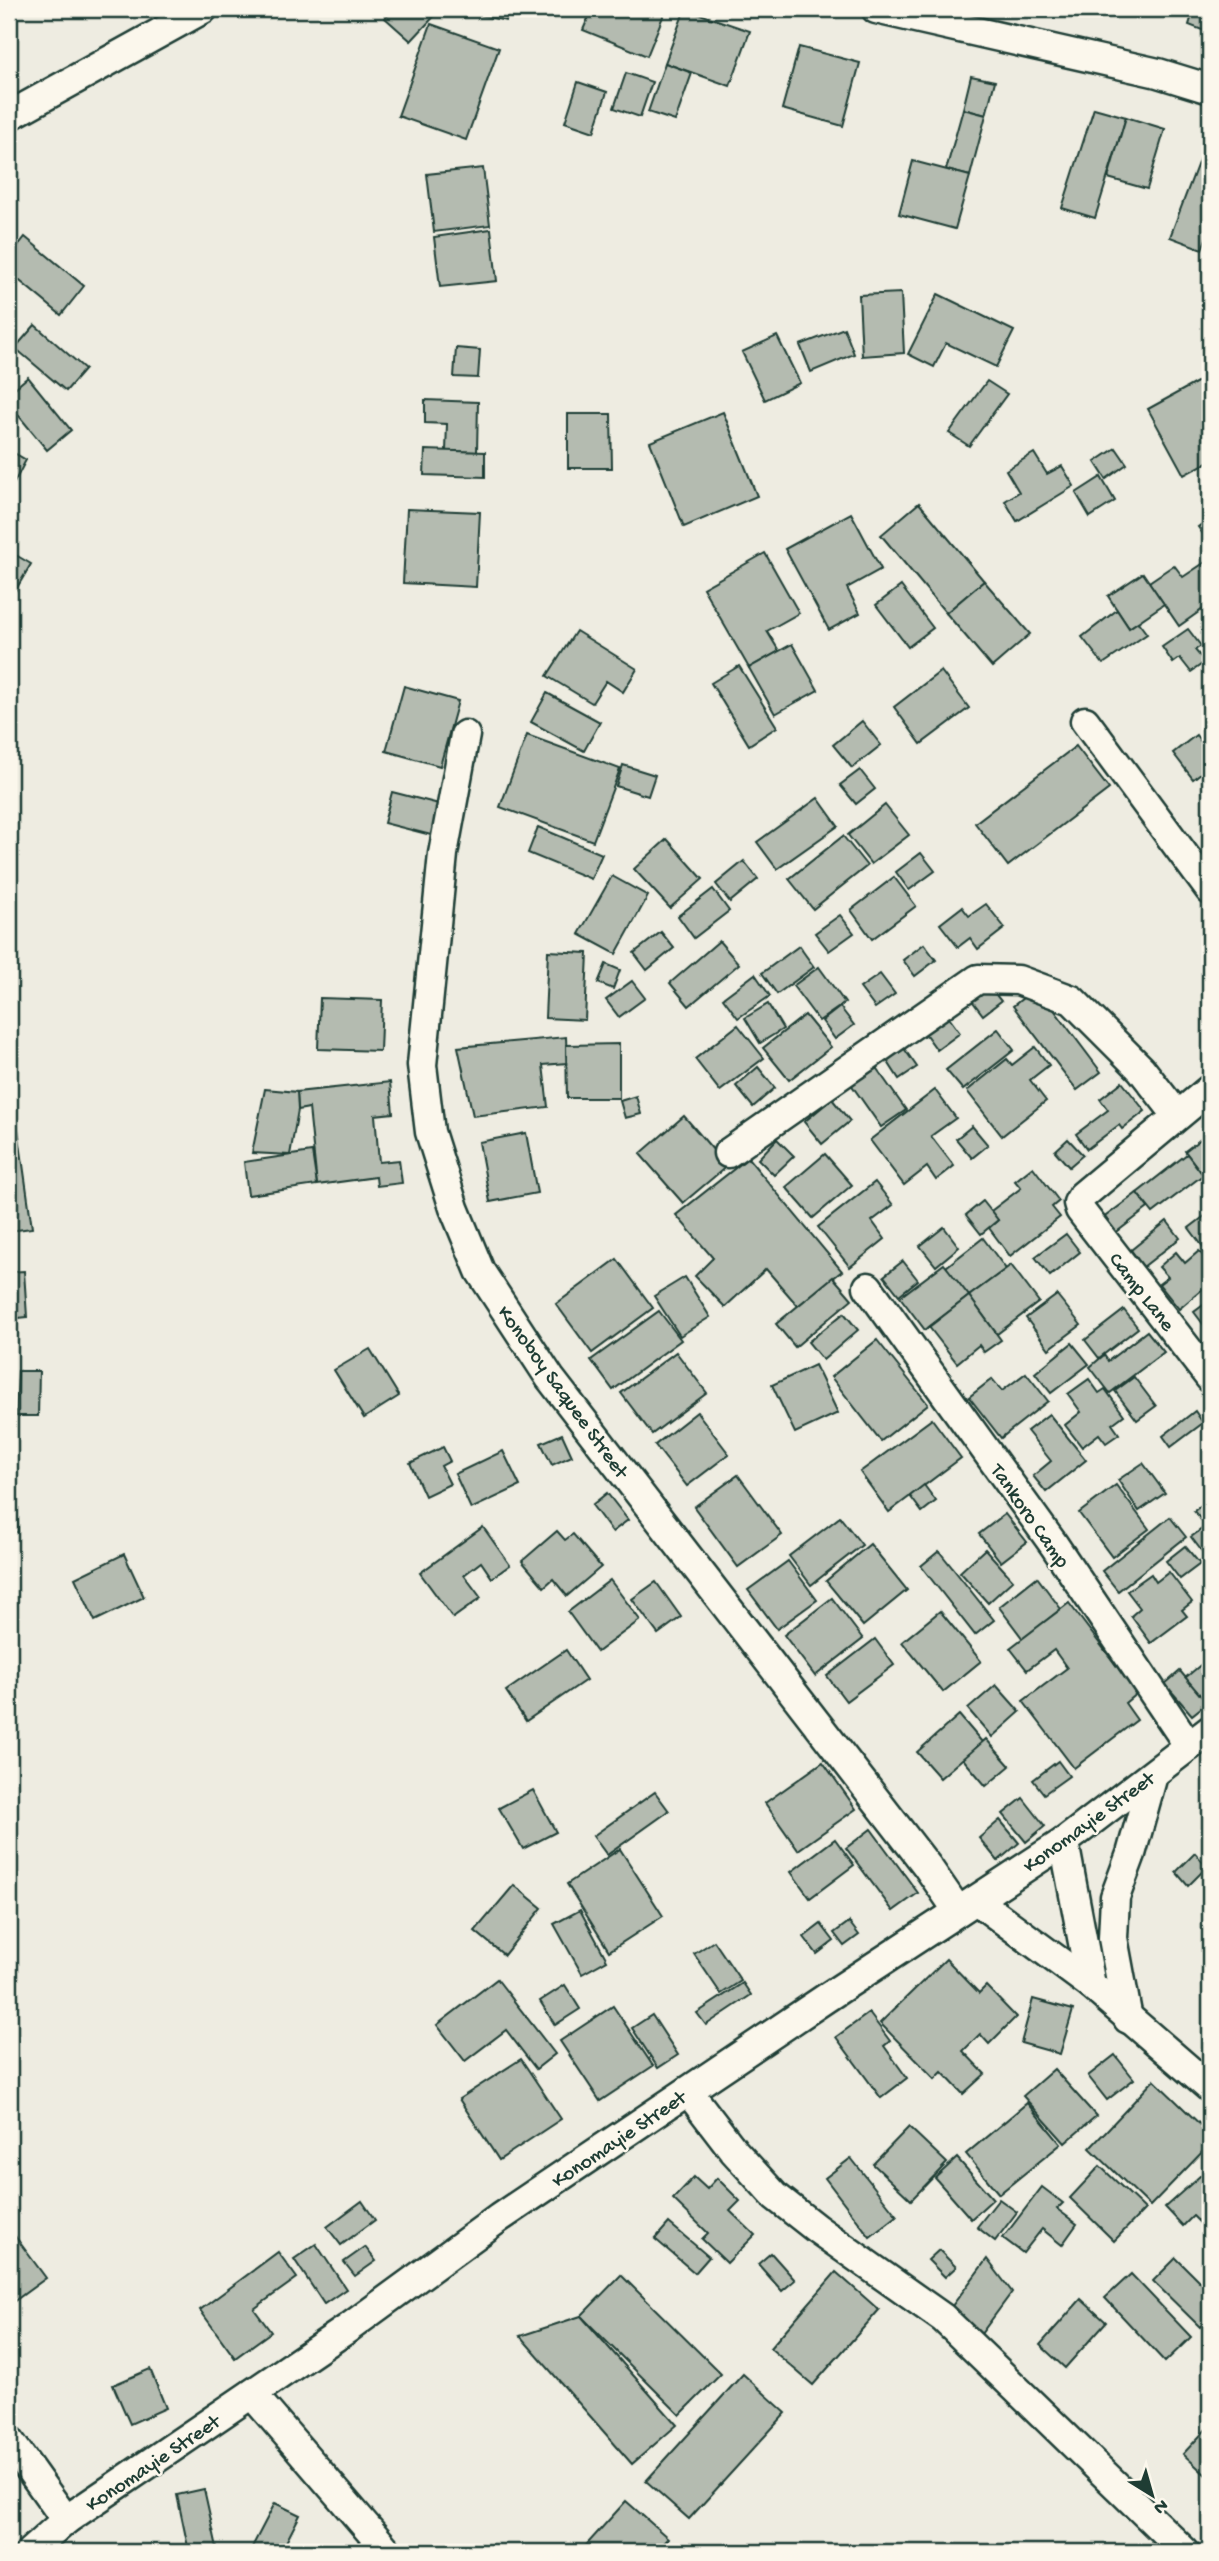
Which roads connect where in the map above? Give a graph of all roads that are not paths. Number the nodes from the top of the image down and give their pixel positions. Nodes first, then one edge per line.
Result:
1 (203, 9) edge
2 (876, 9) edge
3 (1210, 89) edge
4 (9, 116) edge
5 (1086, 721) dead end
6 (465, 735) dead end
7 (1210, 890) edge
8 (1210, 1089) edge
9 (1177, 1115) junction
10 (728, 1153) dead end
11 (868, 1287) dead end
12 (1210, 1378) edge
13 (1200, 1738) edge
14 (1153, 1775) junction
15 (1064, 1842) junction
16 (967, 1906) junction
17 (1091, 1985) junction
18 (1128, 2019) junction
19 (1210, 2088) edge
20 (688, 2091) junction
21 (252, 2394) junction
22 (9, 2440) edge
23 (66, 2520) junction
24 (30, 2552) edge
25 (388, 2552) edge
26 (1185, 2552) edge

1 - 4 street
2 - 3 street
5 - 7 street
6 - 16 street, Konoboy Saquee Street
8 - 9 street
9 - 10 street
9 - 12 street, Camp Lane
11 - 13 street, Tankoro Camp
13 - 14 street, Konomayie Street
14 - 15 street, Konomayie Street
14 - 18 street
15 - 16 street, Konomayie Street
15 - 17 street
16 - 17 street, Konoboy Saquee Street
16 - 20 street, Konomayie Street
17 - 18 street, Konoboy Saquee Street
18 - 19 street, Konoboy Saquee Street
20 - 21 street, Konomayie Street
20 - 26 street
21 - 23 street, Konomayie Street
21 - 25 street
22 - 23 street
23 - 24 street, Konomayie Street

